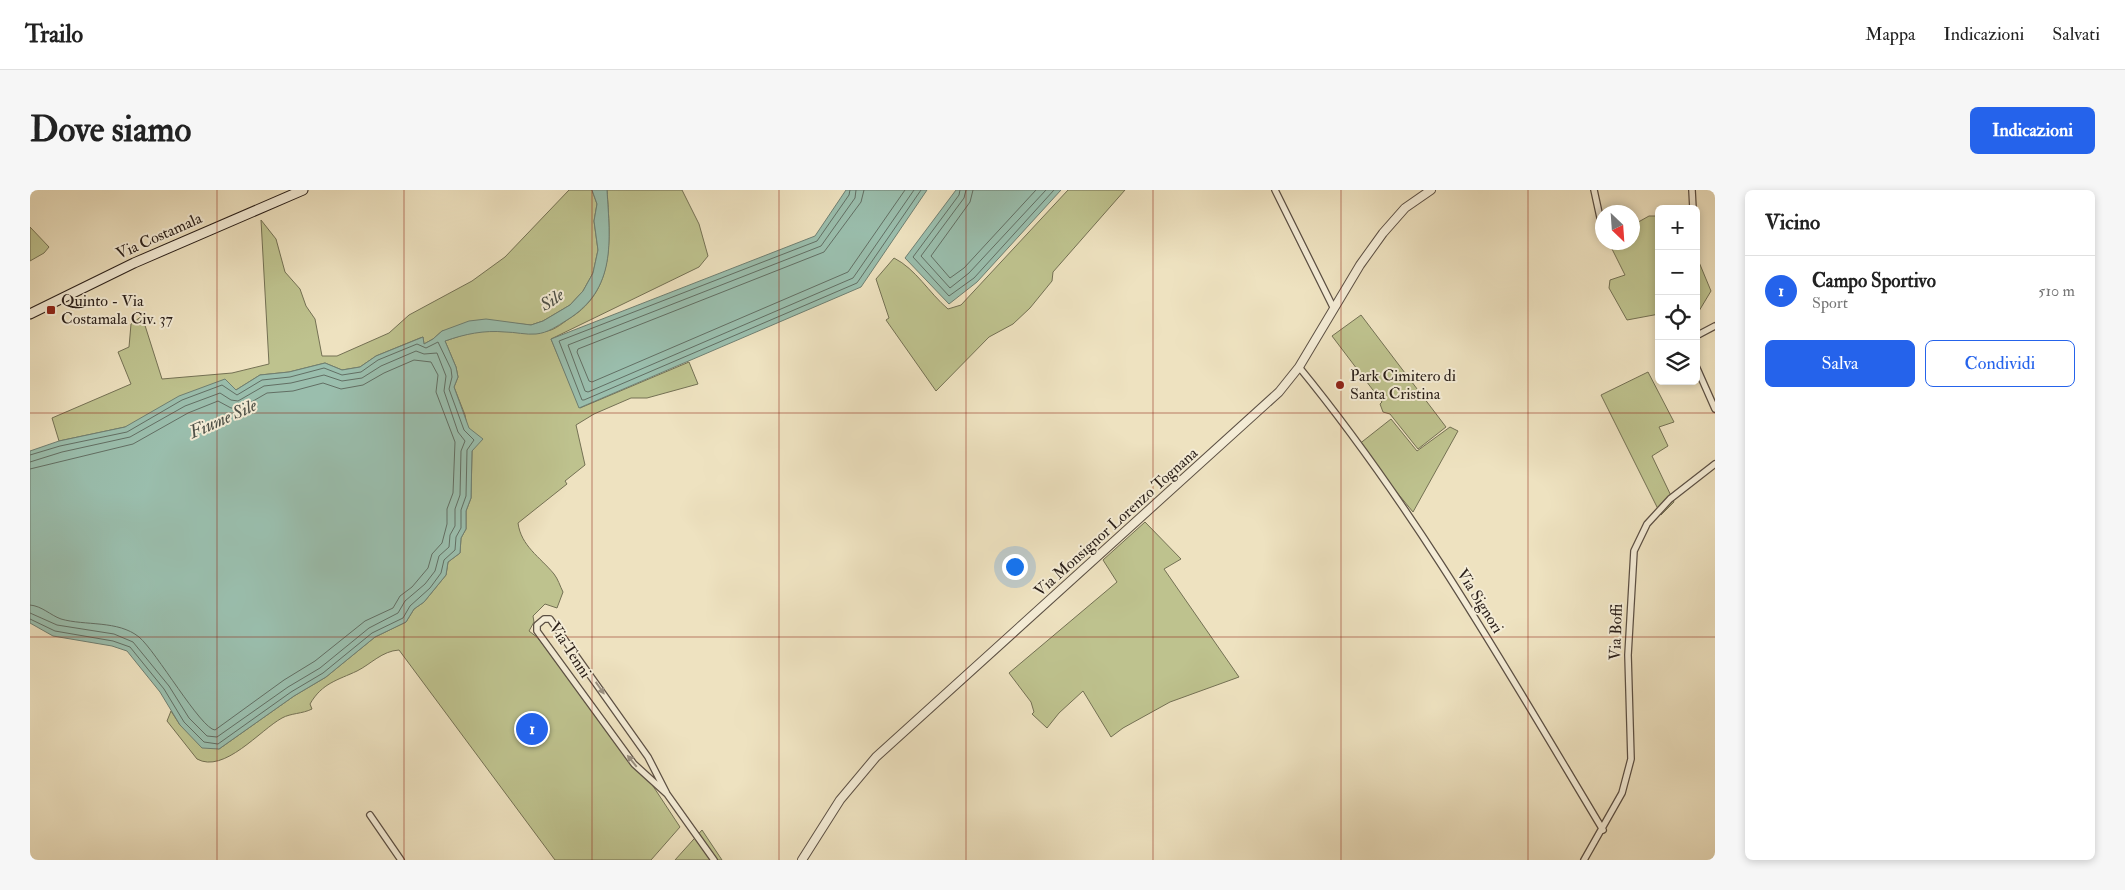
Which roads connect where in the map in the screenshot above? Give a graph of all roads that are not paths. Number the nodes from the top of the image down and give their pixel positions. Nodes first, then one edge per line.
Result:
1 (303, 190) edge
2 (1275, 190) edge
3 (1431, 190) edge
4 (1594, 190) edge
5 (1692, 190) edge
6 (1597, 205) edge
7 (1693, 205) edge
8 (1334, 309) junction
9 (30, 314) edge
10 (1715, 326) edge
11 (1700, 334) edge
12 (1298, 367) junction
13 (1700, 375) edge
14 (1715, 409) edge
15 (1715, 464) edge
16 (653, 766) junction
17 (643, 772) junction
18 (667, 794) junction
19 (370, 815) dead end
20 (1603, 830) junction
21 (402, 860) edge
22 (714, 860) edge
23 (802, 860) edge
24 (1584, 860) edge

1 - 9 main road, Via Costamala
2 - 8 street
3 - 8 street, Via Monsignor Lorenzo Tognana
4 - 6 street
5 - 7 street
8 - 12 street, Via Monsignor Lorenzo Tognana
10 - 11 street
12 - 20 street, Via Signori
12 - 23 street, Via Monsignor Lorenzo Tognana
13 - 14 street
15 - 20 street, Via Boffi
16 - 17 street
17 -> 16 street, Via Tenni
16 - 18 street, Via Tenni
17 - 18 street, Via Tenni
18 - 22 street, Via Tenni
19 - 21 street
20 - 24 street

